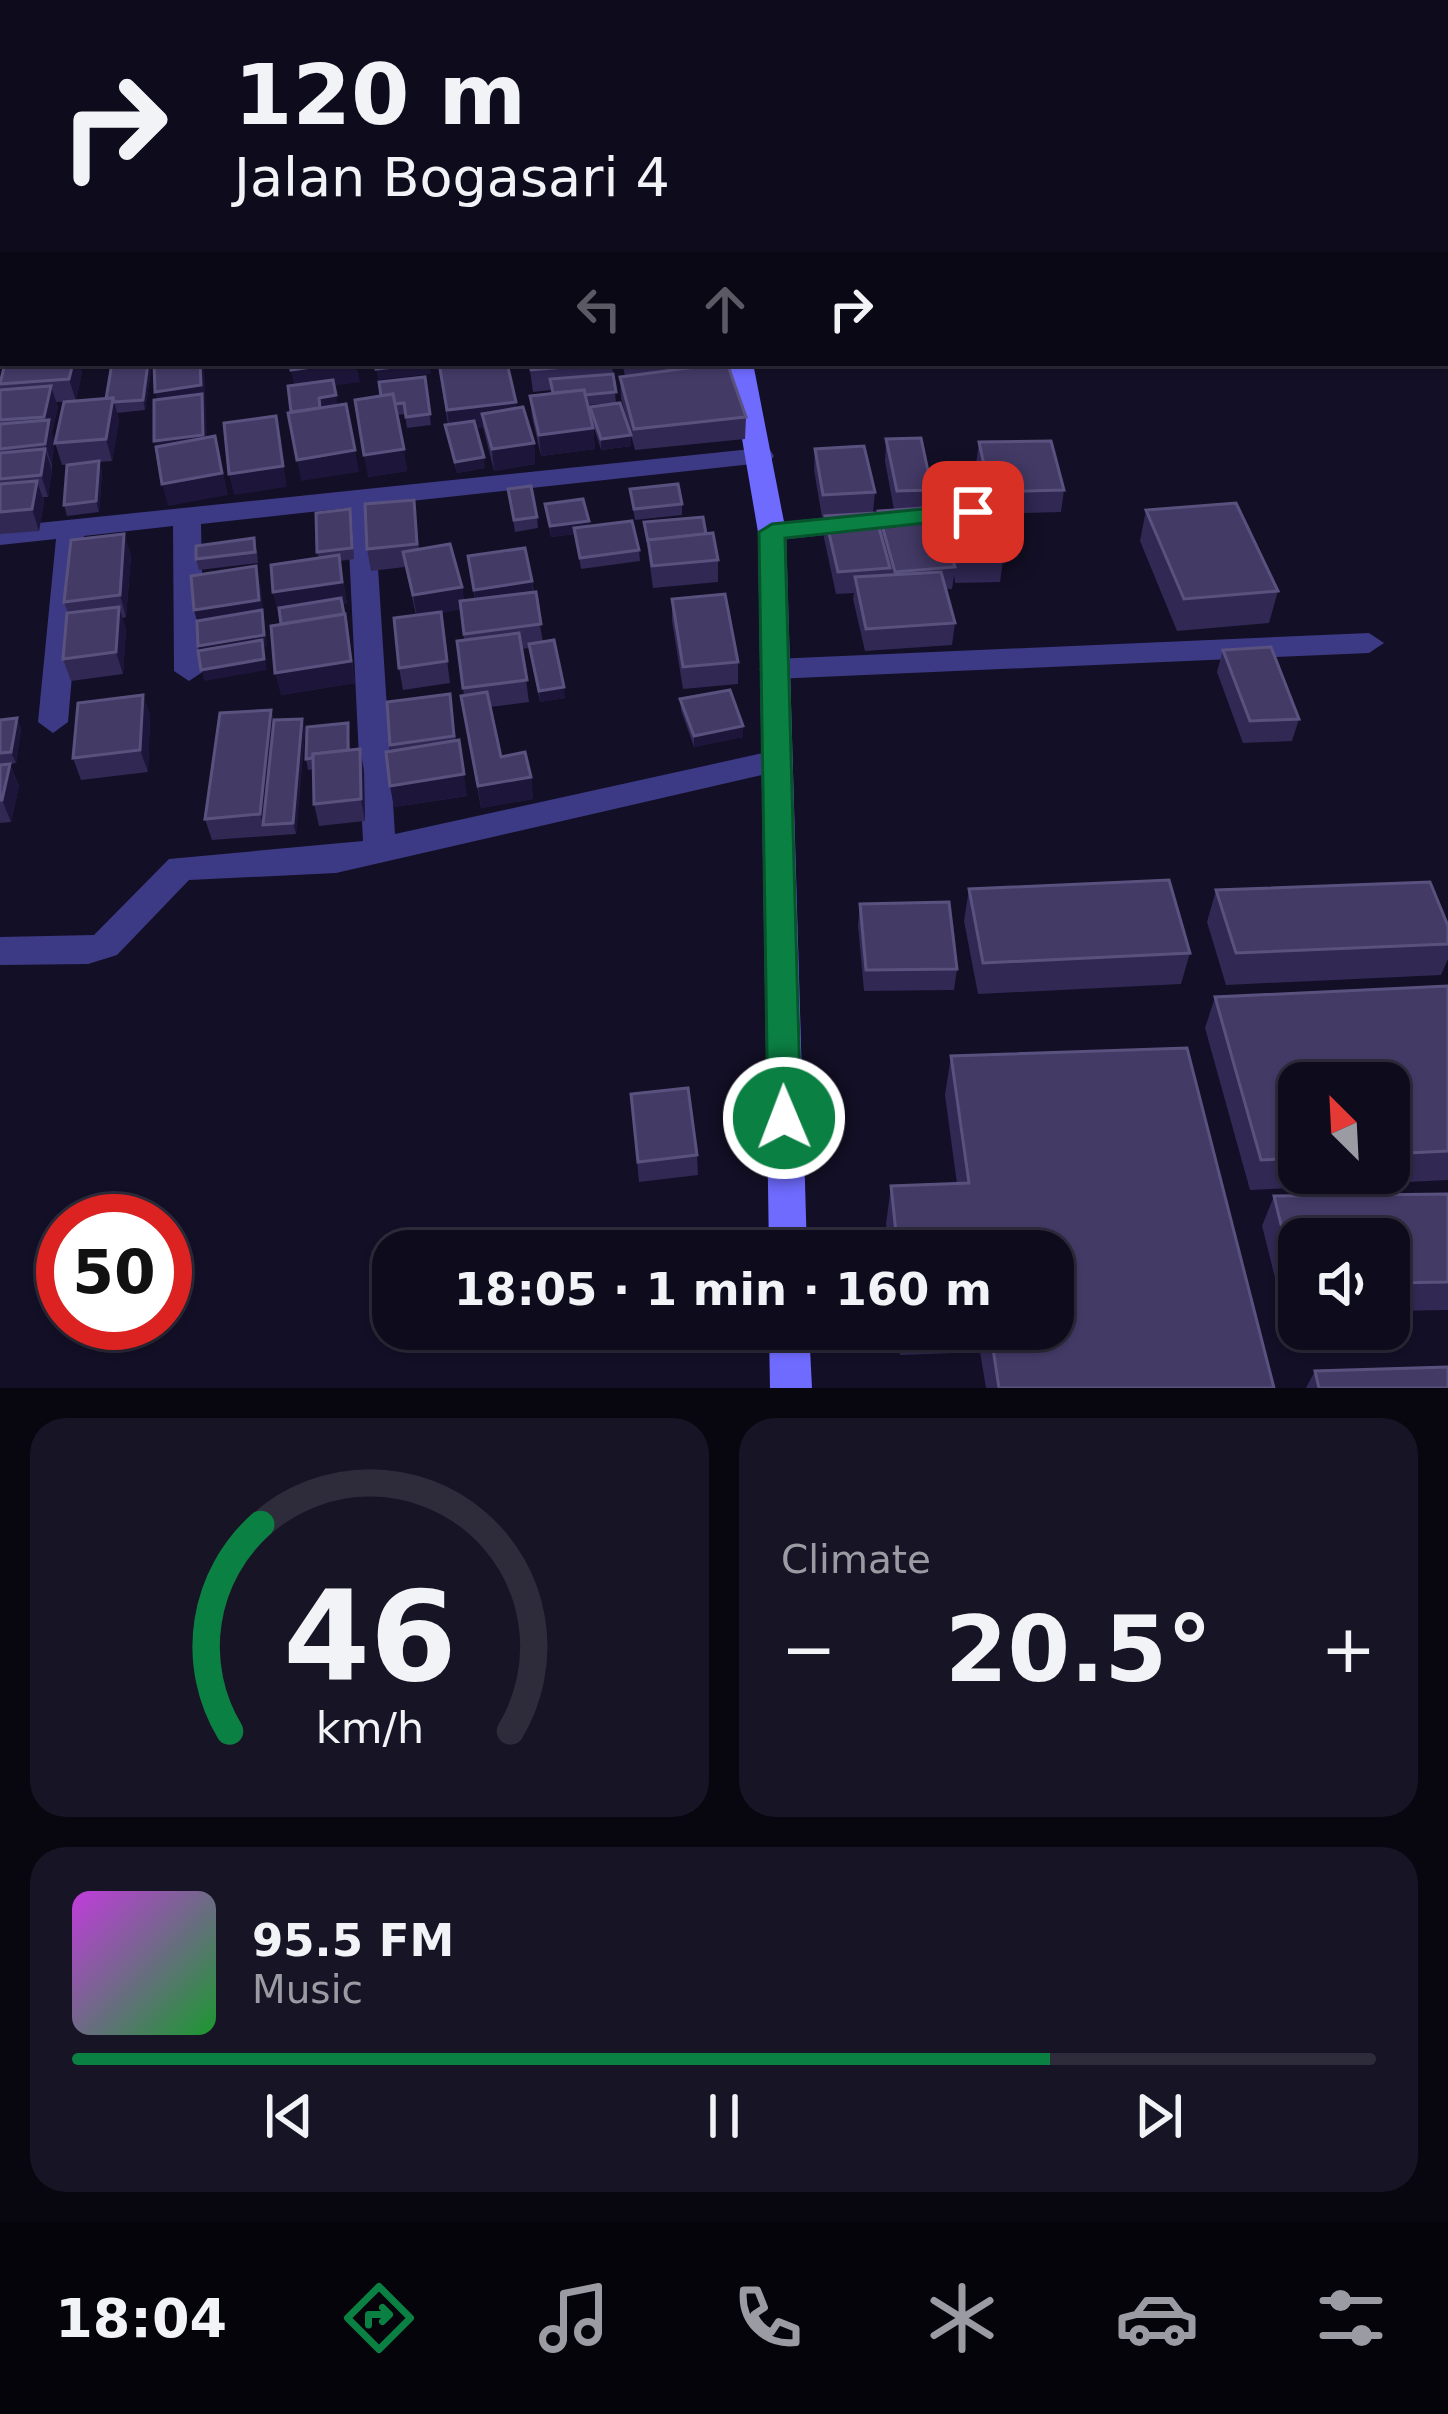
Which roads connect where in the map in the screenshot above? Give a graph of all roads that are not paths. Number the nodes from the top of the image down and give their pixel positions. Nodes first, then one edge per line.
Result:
1 (742, 366) edge
2 (760, 456) junction
3 (360, 498) junction
4 (973, 512) edge
5 (188, 516) junction
6 (71, 530) junction
7 (772, 532) junction
8 (0, 536) edge
9 (1369, 643) dead end
10 (774, 669) junction
11 (189, 671) dead end
12 (53, 722) dead end
13 (777, 761) junction
14 (380, 851) junction
15 (0, 951) edge
16 (788, 1230) edge
17 (789, 1350) edge
18 (790, 1388) edge

1 - 2 main road
2 - 3 street
2 - 7 main road
3 - 5 street
3 - 14 street
4 - 7 street
5 - 6 street
5 - 11 street
6 - 8 street
6 - 12 street
7 - 10 main road
9 - 10 street
10 - 13 main road
13 - 14 street
13 - 16 main road
14 - 15 street
17 - 18 main road

